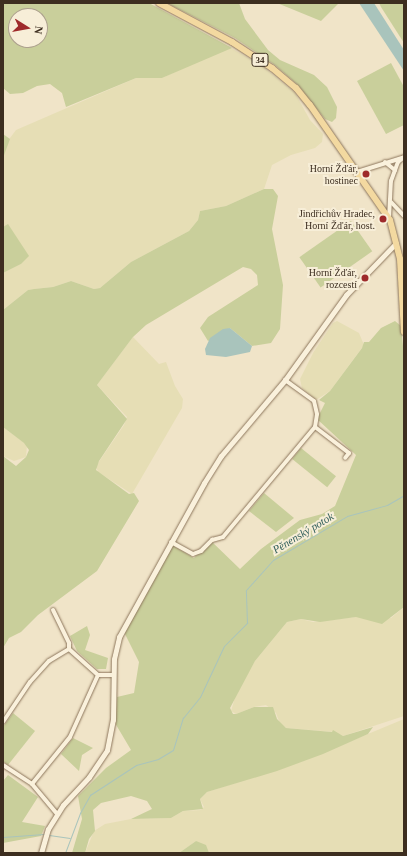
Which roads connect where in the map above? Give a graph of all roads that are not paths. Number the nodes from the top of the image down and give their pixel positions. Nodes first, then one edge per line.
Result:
1 (159, 3) edge
2 (403, 157) edge
3 (385, 162) junction
4 (395, 170) junction
5 (357, 172) junction
6 (391, 202) junction
7 (404, 216) edge
8 (389, 218) junction
9 (396, 243) junction
10 (403, 304) edge
11 (404, 332) edge
12 (285, 380) junction
13 (315, 427) junction
14 (345, 458) dead end
15 (171, 542) junction
16 (53, 610) dead end
17 (69, 649) junction
18 (98, 675) junction
19 (114, 675) junction
20 (3, 722) edge
21 (3, 765) edge
22 (32, 784) junction
23 (57, 814) junction
24 (41, 853) edge

1 - 5 main road, 34
2 - 3 street
2 - 4 street
3 - 4 street
3 - 5 street
4 - 6 street
5 - 8 main road, 34
6 - 7 street
6 - 8 street
8 - 9 main road, 34
9 - 10 main road, 34
9 - 12 street
10 - 11 main road, 34
12 - 13 street
12 - 15 street
13 - 14 street
13 - 15 street
15 - 19 street
16 - 17 street
17 - 18 street
17 - 20 street
18 - 19 street
18 - 22 street
19 - 23 street
21 - 22 street
22 - 23 street
23 - 24 street

